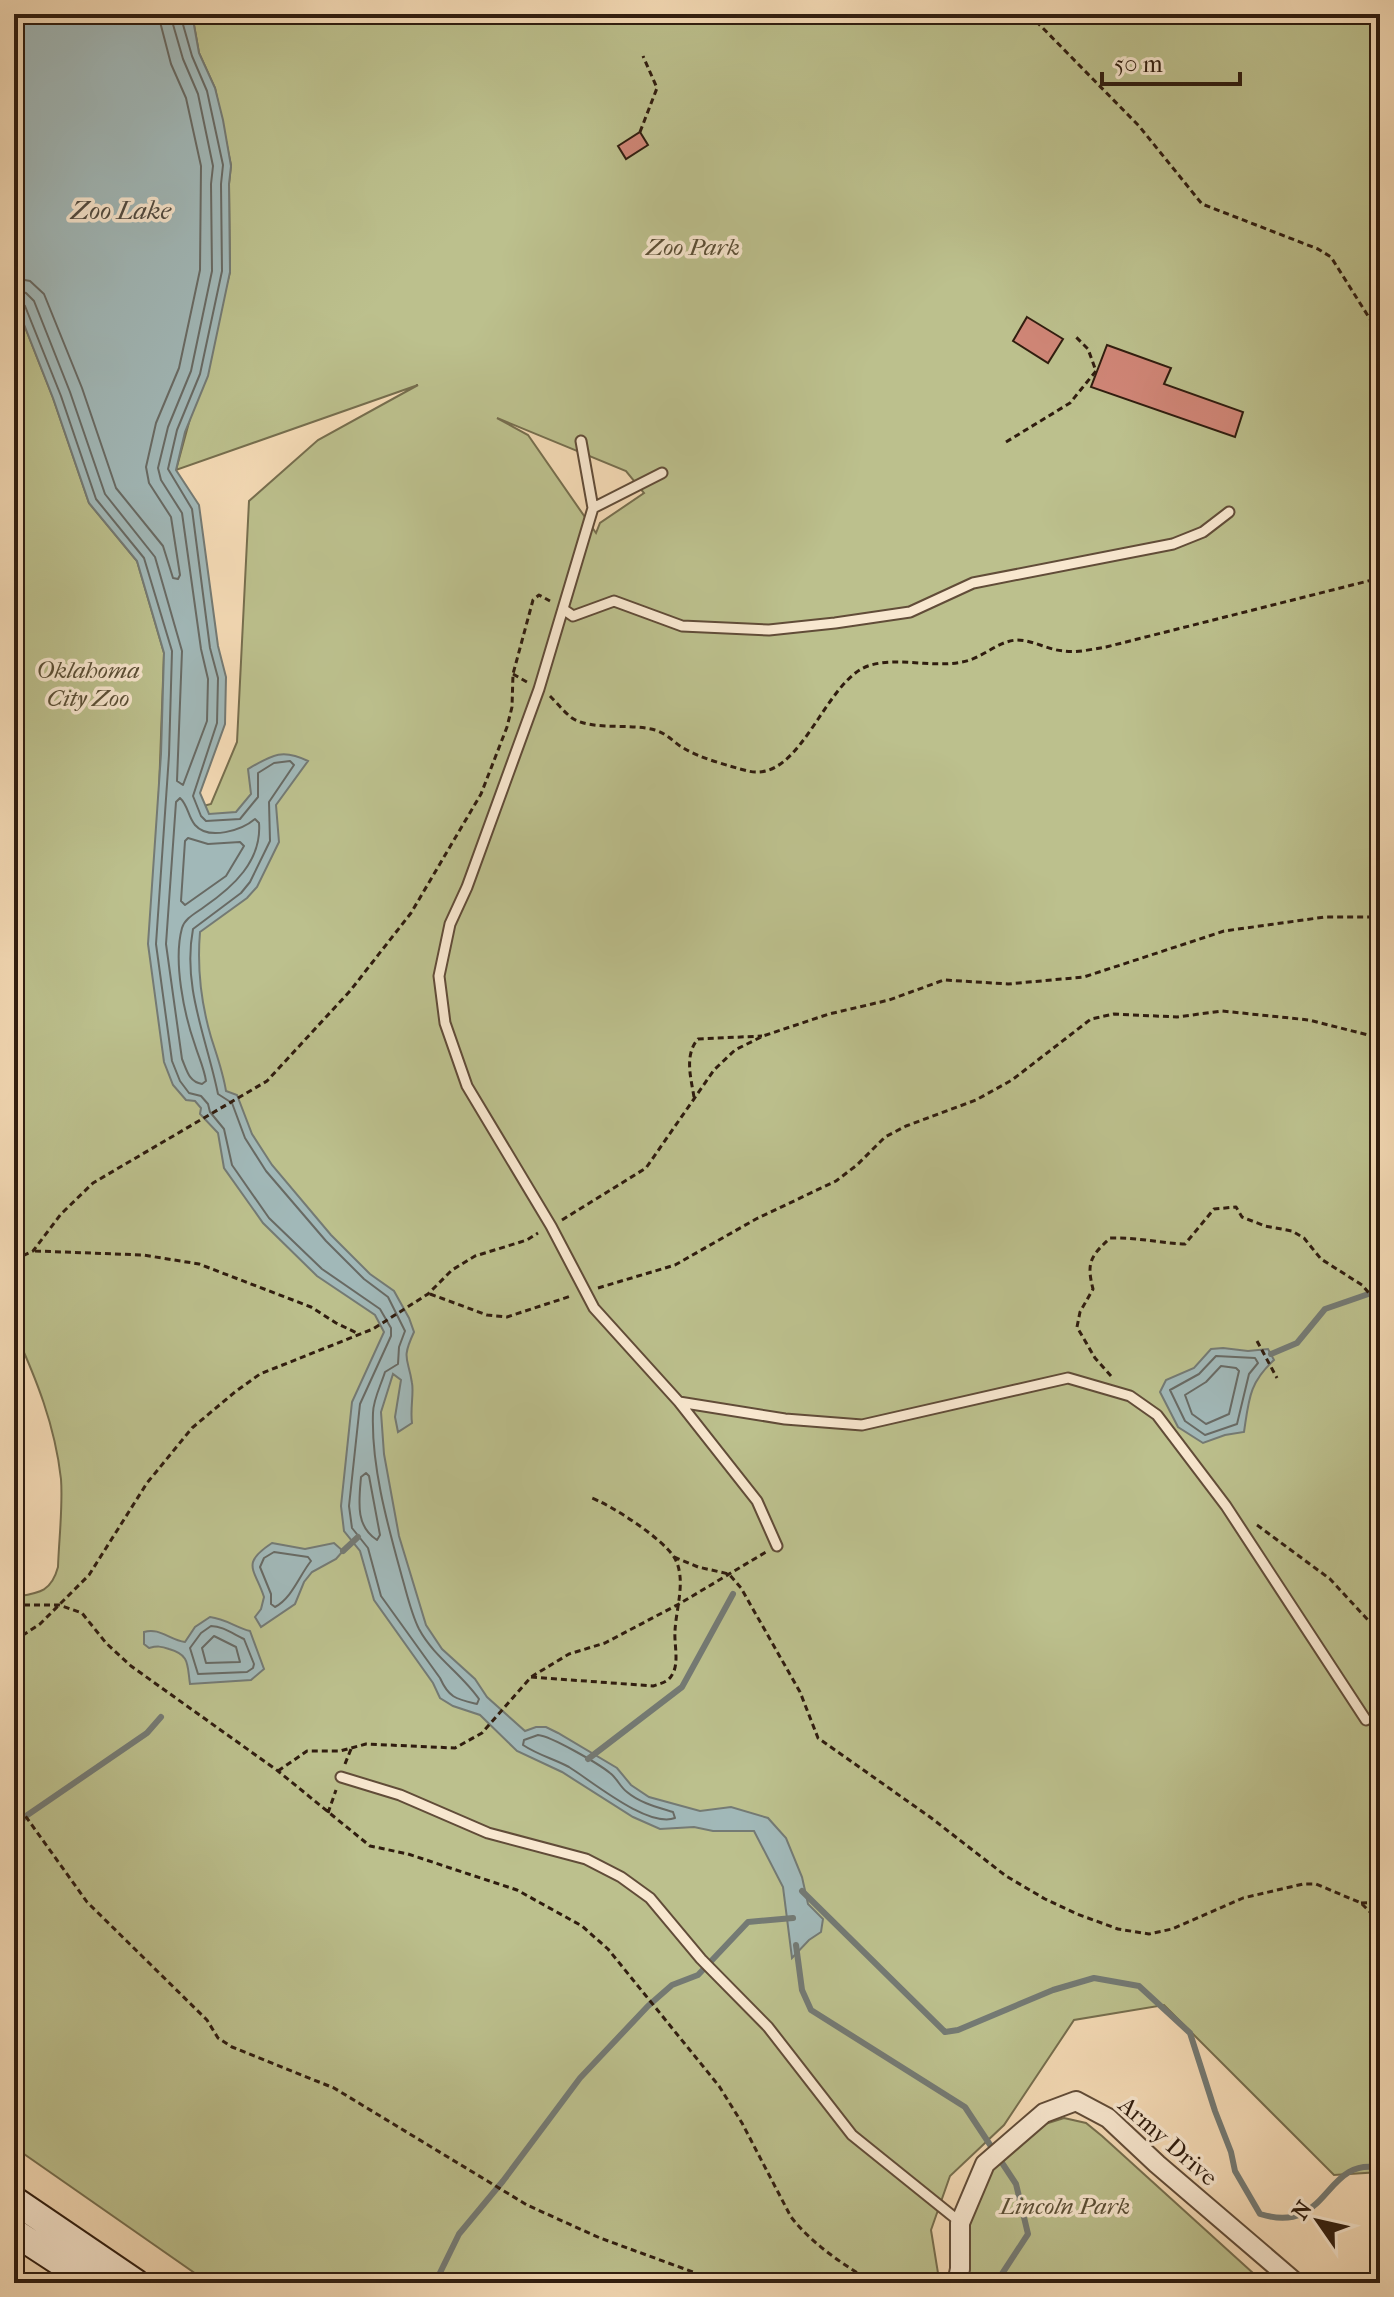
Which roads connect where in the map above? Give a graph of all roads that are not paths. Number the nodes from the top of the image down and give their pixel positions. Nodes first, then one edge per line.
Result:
1 (581, 441) dead end
2 (662, 473) dead end
3 (593, 508) junction
4 (1229, 512) dead end
5 (563, 609) junction
6 (679, 1402) junction
7 (777, 1546) road end
8 (1366, 1720) dead end
9 (341, 1777) dead end
10 (14, 2200) edge
11 (960, 2223) junction
12 (14, 2232) edge
13 (92, 2283) edge
14 (136, 2283) edge
15 (957, 2283) edge
16 (1296, 2283) edge

1 - 3 lane
2 - 3 lane
3 - 5 lane
4 - 5 lane
5 - 6 lane
6 - 7 lane
6 - 8 lane
9 - 11 lane
10 - 14 main road
11 - 15 street, Army Drive
11 - 16 street, Army Drive
12 - 13 main road

